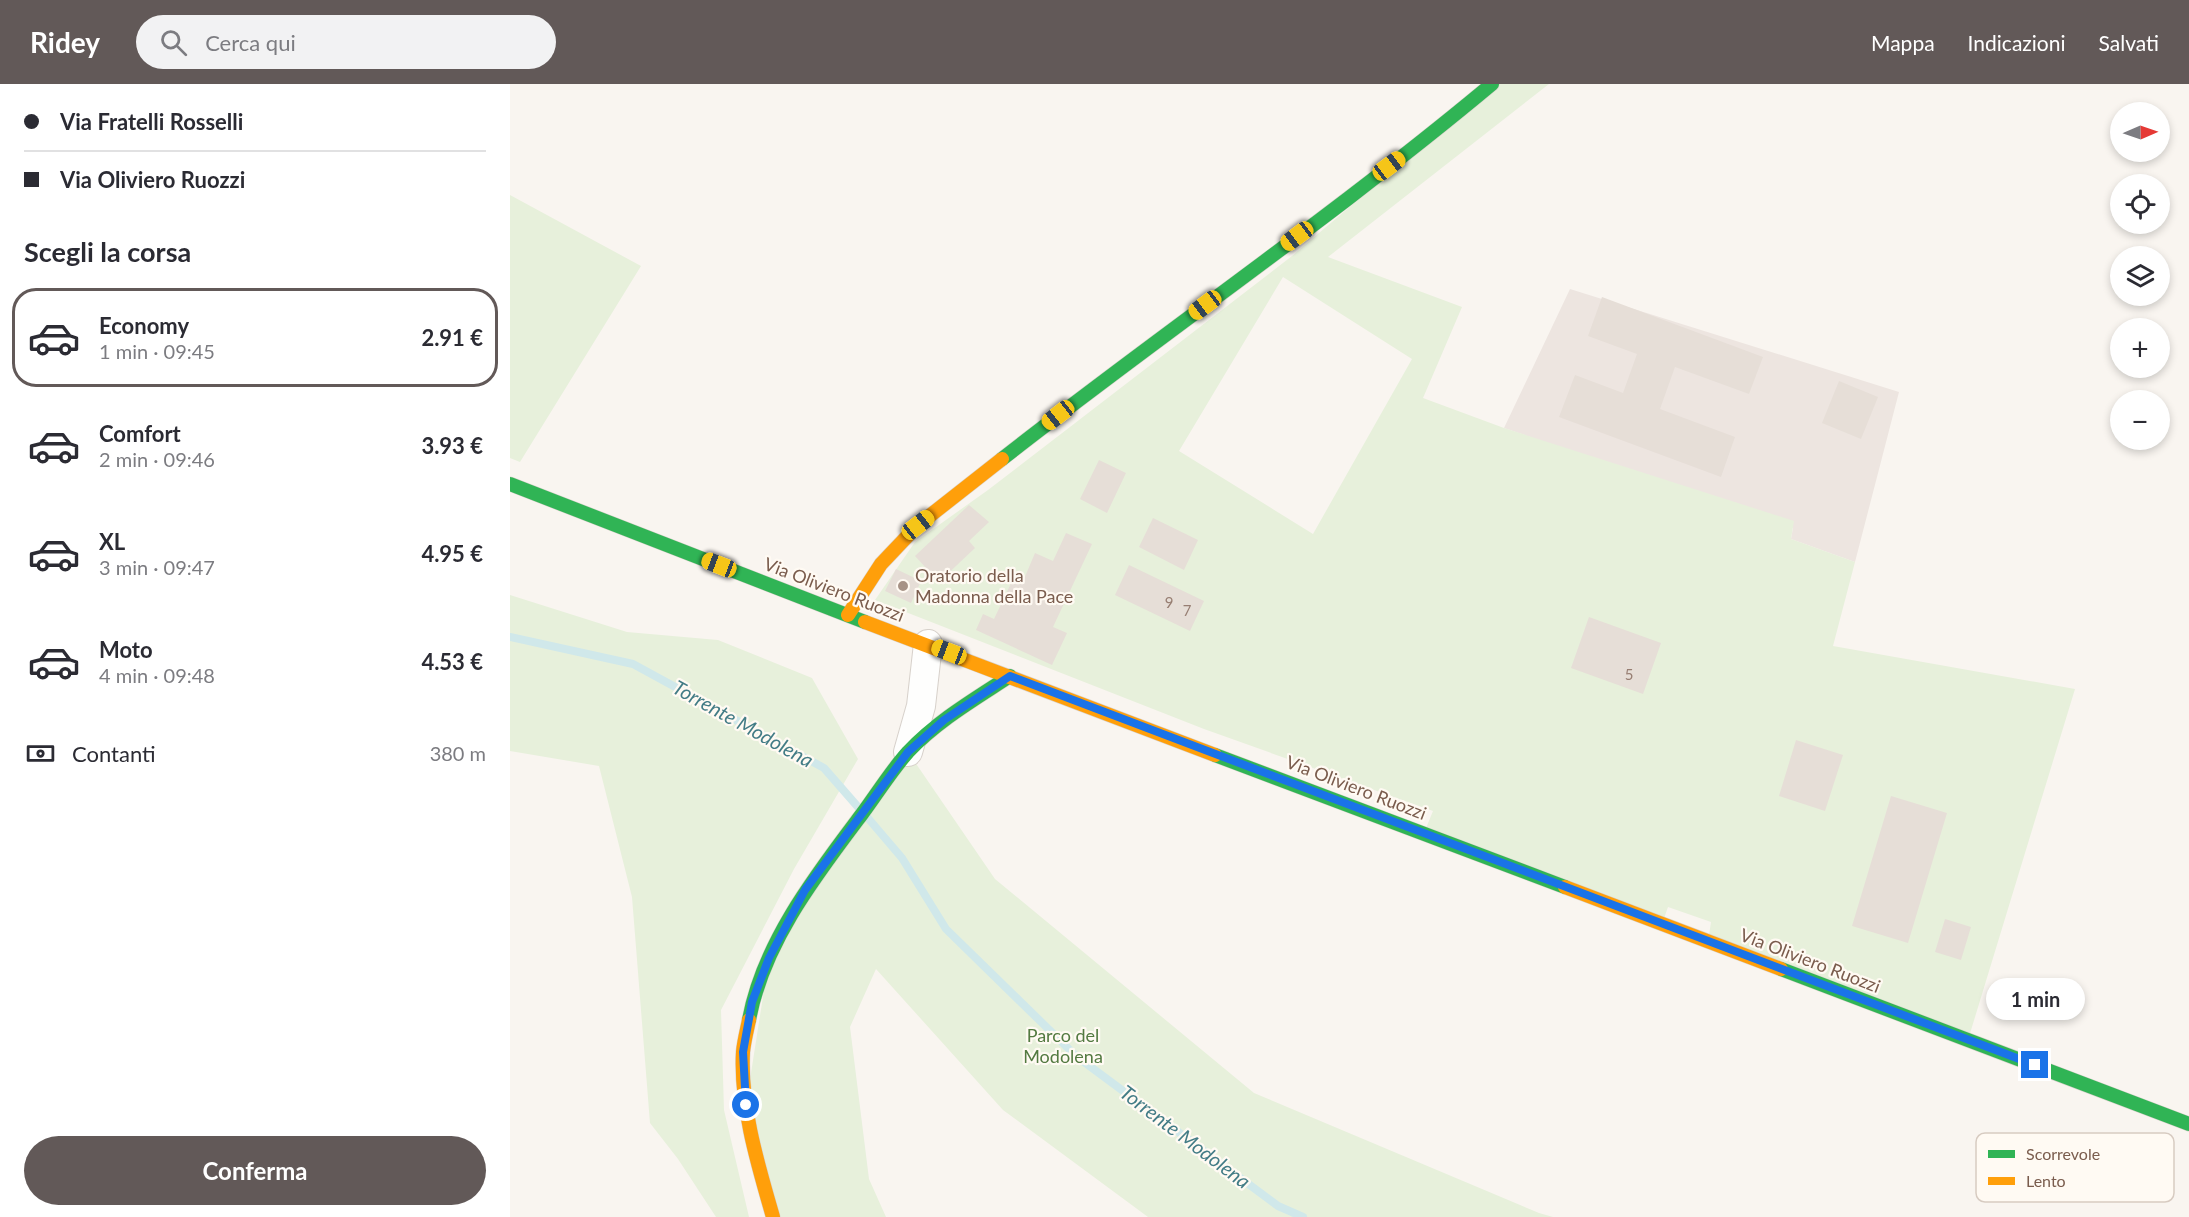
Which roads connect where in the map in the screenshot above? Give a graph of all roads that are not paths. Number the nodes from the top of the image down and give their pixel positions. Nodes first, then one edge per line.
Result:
1 (1492, 84) edge
2 (510, 484) edge
3 (848, 615) junction
4 (928, 644) junction
5 (1010, 676) junction
6 (908, 752) junction
7 (2189, 1124) edge
8 (773, 1217) edge

1 - 3 street
2 - 3 street, Via Oliviero Ruozzi
3 - 4 street, Via Oliviero Ruozzi
4 - 5 street, Via Oliviero Ruozzi
4 - 6 street
5 - 6 street
5 - 7 street, Via Oliviero Ruozzi
6 - 8 street

